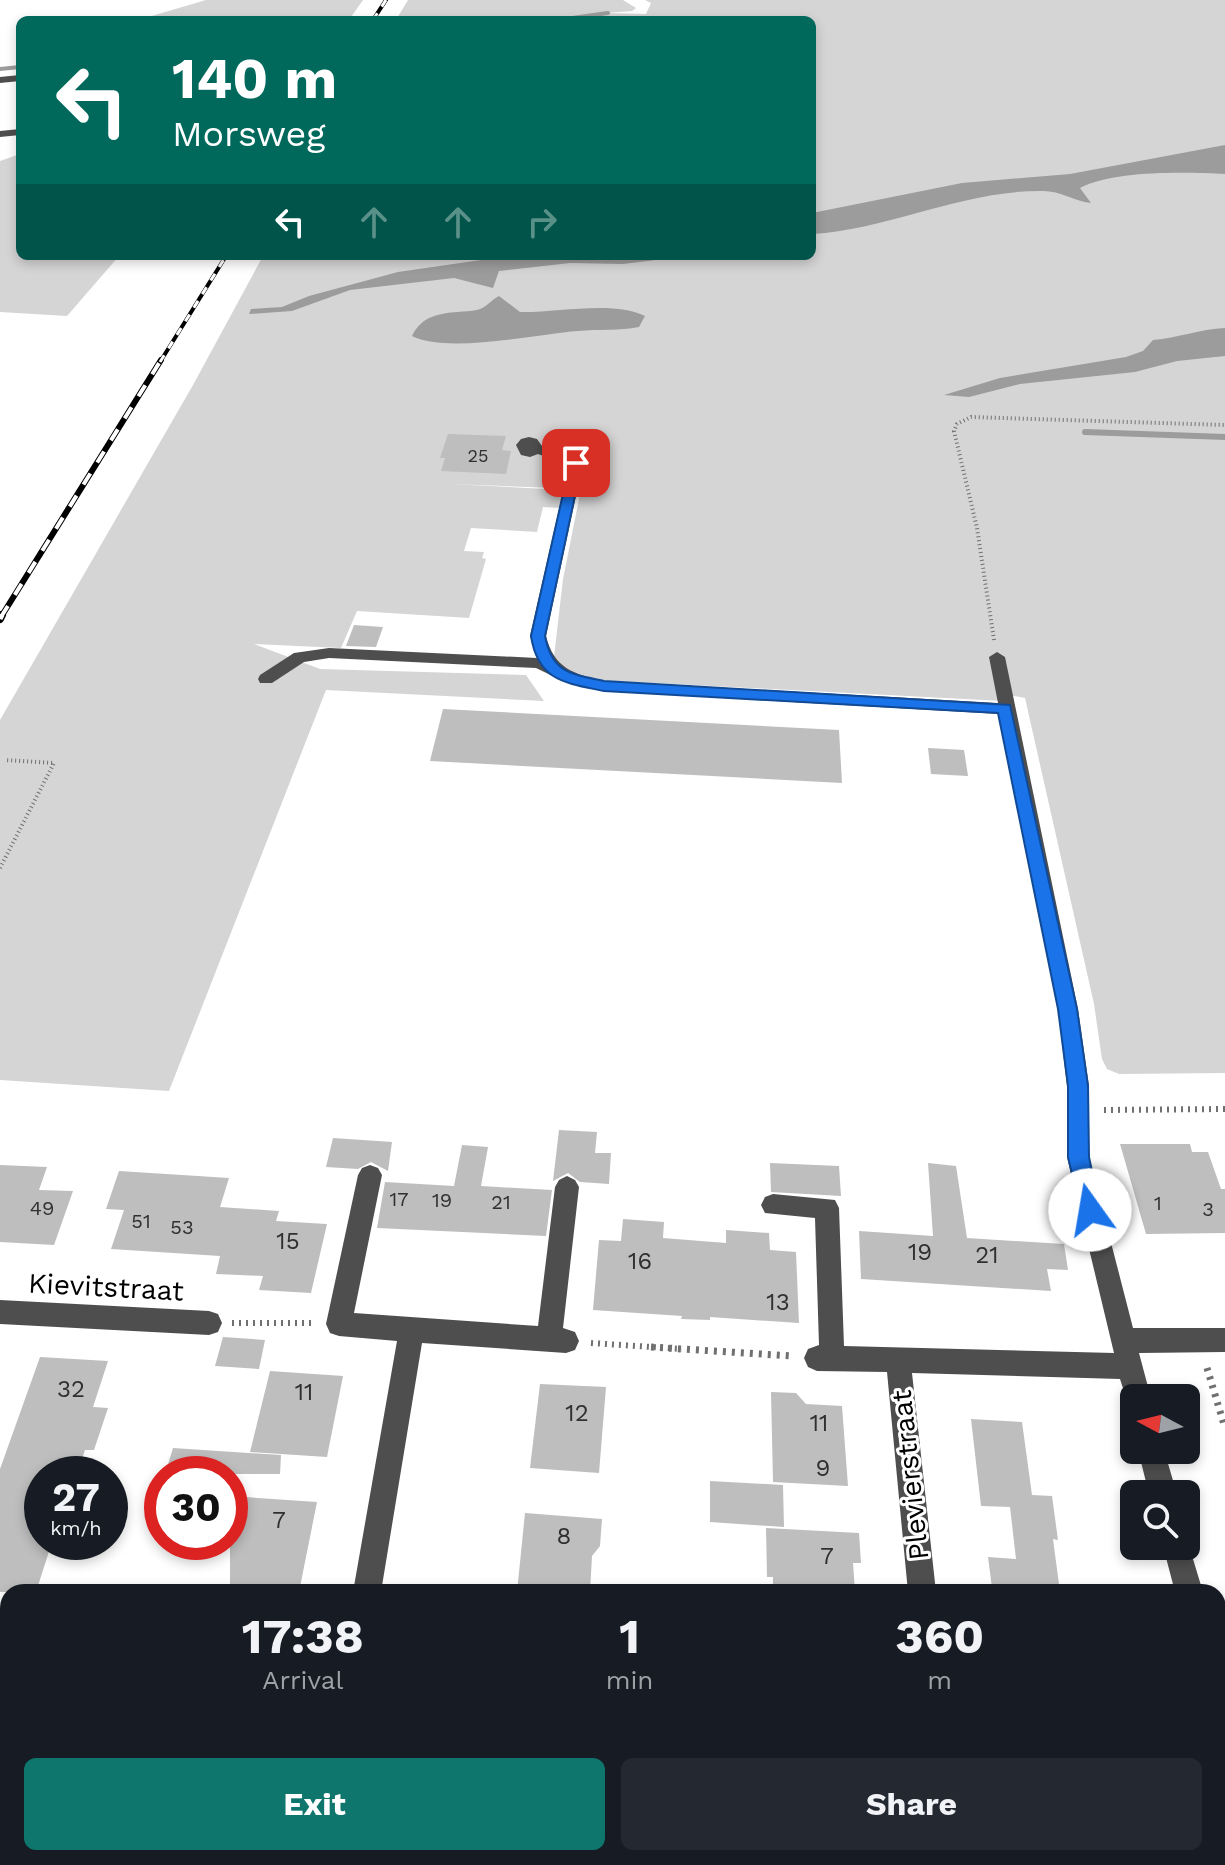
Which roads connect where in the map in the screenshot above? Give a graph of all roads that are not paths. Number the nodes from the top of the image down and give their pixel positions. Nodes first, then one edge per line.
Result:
1 (537, 449) dead end
2 (997, 657) road end
3 (550, 668) junction
4 (266, 679) dead end
5 (1005, 709) junction
6 (370, 1175) dead end
7 (567, 1187) dead end
8 (773, 1205) dead end
9 (0, 1312) edge
10 (209, 1323) road end
11 (412, 1328) junction
12 (1225, 1340) edge
13 (1123, 1341) junction
14 (898, 1358) junction
15 (1129, 1366) junction
16 (1134, 1384) edge
17 (1181, 1560) edge
18 (368, 1584) edge
19 (921, 1584) edge
20 (1187, 1584) edge

1 - 3 street
2 - 5 street
3 - 4 street
3 - 5 street
5 - 13 street
6 - 11 street
7 - 11 street
8 - 14 street, Plevierstraat
9 - 10 street, Kievitstraat
11 - 18 street
12 - 13 street
13 - 15 street
14 - 15 street, Plevierstraat
14 - 19 street, Plevierstraat
15 - 16 street
17 - 20 street

